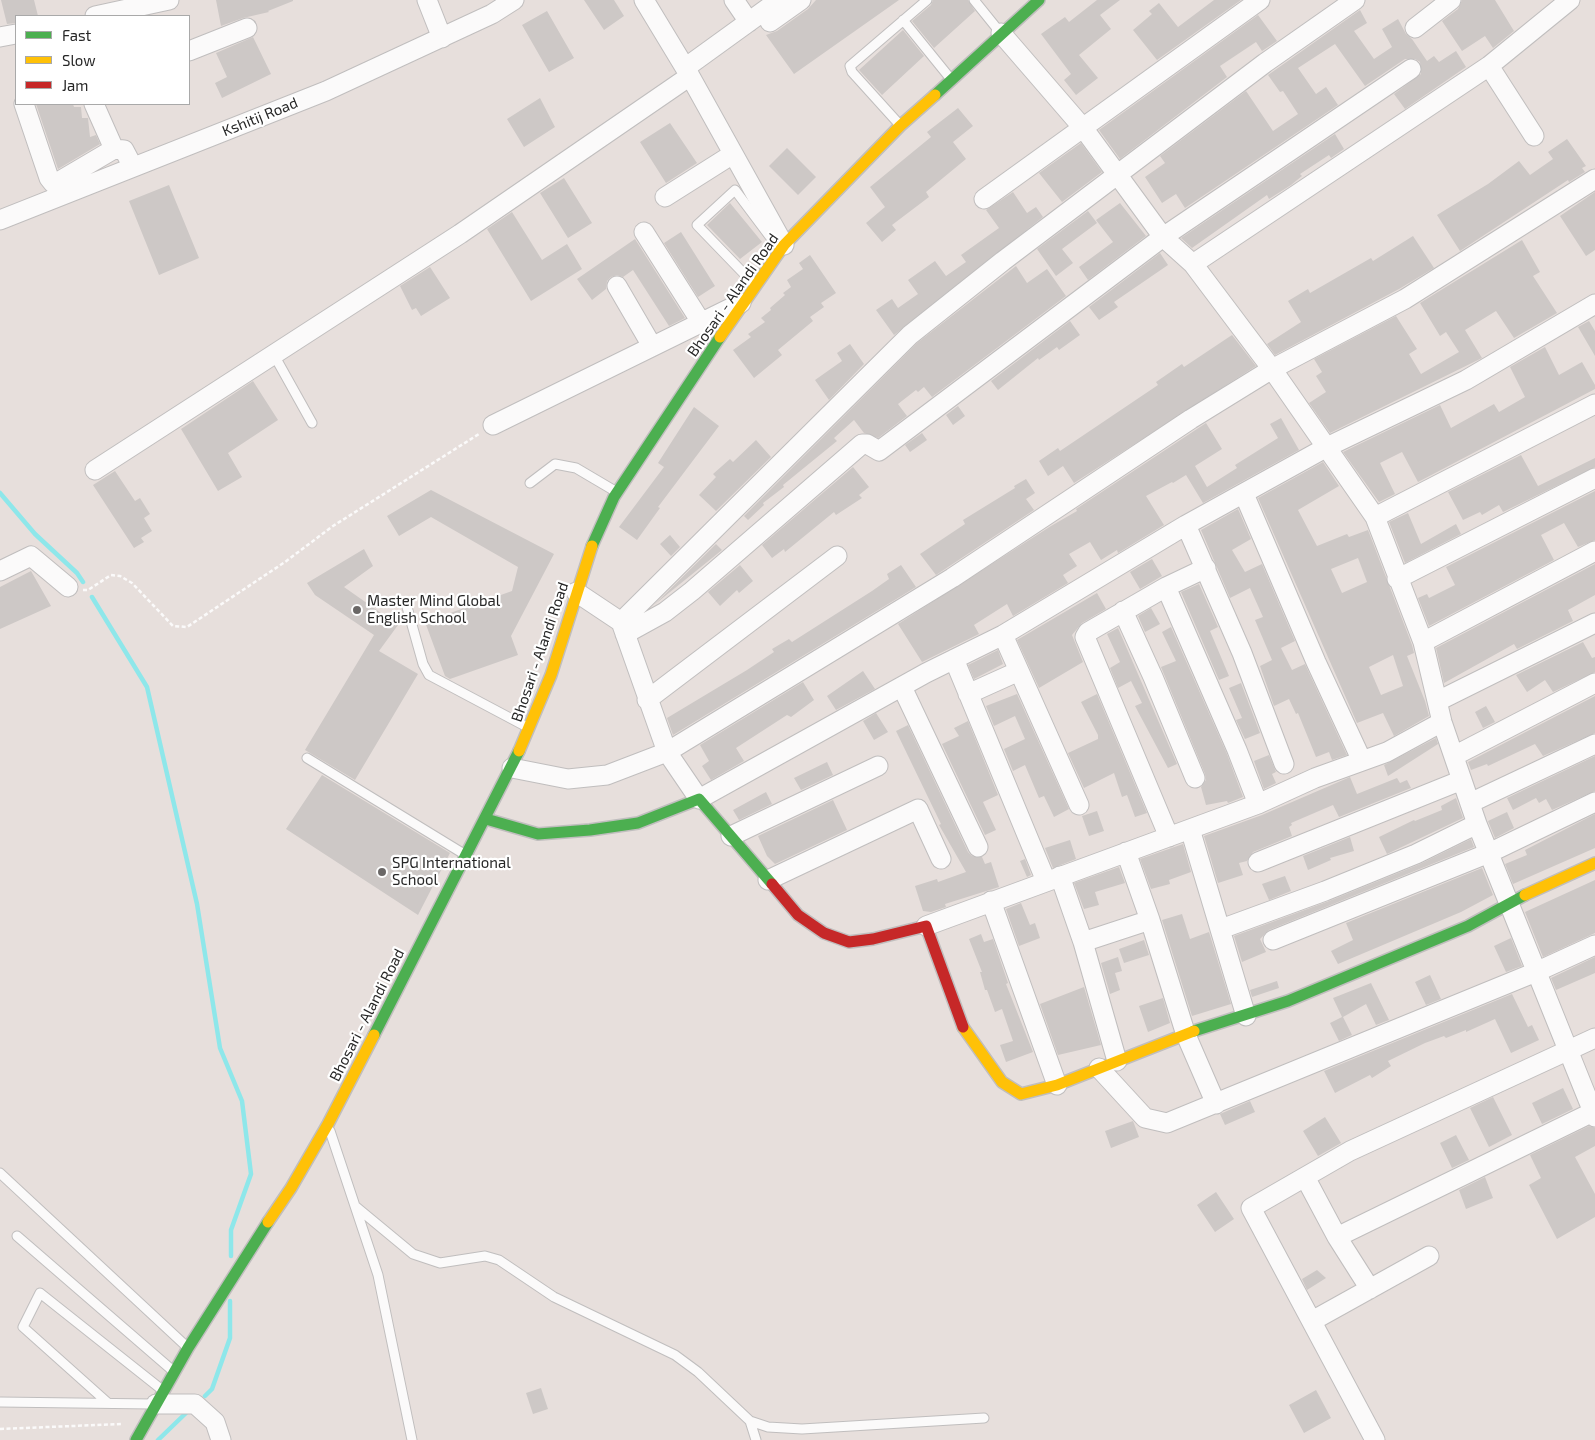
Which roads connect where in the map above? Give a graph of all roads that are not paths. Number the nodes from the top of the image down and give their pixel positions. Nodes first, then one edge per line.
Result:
1 (169, 0) edge
2 (427, 0) edge
3 (514, 0) edge
4 (644, 0) edge
5 (734, 0) edge
6 (780, 0) edge
7 (800, 0) edge
8 (927, 0) edge
9 (974, 0) edge
10 (1039, 0) edge
11 (1260, 0) edge
12 (1355, 0) edge
13 (1451, 0) edge
14 (1570, 0) edge
15 (100, 15) edge
16 (903, 20) junction
17 (750, 22) junction
18 (247, 28) dead end
19 (1415, 28) dead end
20 (1001, 33) junction
21 (15, 34) edge
22 (0, 37) edge
23 (442, 38) junction
24 (732, 48) dead end
25 (190, 51) edge
26 (1489, 66) junction
27 (1411, 69) dead end
28 (687, 72) junction
29 (950, 78) junction
30 (24, 105) edge
31 (94, 105) edge
32 (900, 126) junction
33 (1084, 129) junction
34 (1534, 136) dead end
35 (114, 149) junction
36 (733, 154) junction
37 (133, 167) junction
38 (1119, 174) junction
39 (1595, 179) edge
40 (665, 197) dead end
41 (984, 199) dead end
42 (0, 220) edge
43 (644, 232) dead end
44 (1163, 237) junction
45 (782, 248) junction
46 (1193, 264) junction
47 (618, 286) dead end
48 (755, 286) junction
49 (743, 302) junction
50 (1595, 304) edge
51 (701, 322) junction
52 (652, 346) junction
53 (274, 355) junction
54 (1272, 369) junction
55 (1595, 404) edge
56 (312, 423) dead end
57 (493, 425) road end
58 (1327, 447) junction
59 (95, 470) dead end
60 (1595, 478) edge
61 (530, 483) dead end
62 (617, 492) junction
63 (1244, 494) junction
64 (1375, 517) junction
65 (1186, 525) junction
66 (1595, 551) edge
67 (837, 556) dead end
68 (1206, 568) junction
69 (0, 571) edge
70 (1397, 579) junction
71 (68, 587) road end
72 (1166, 587) junction
73 (576, 592) junction
74 (407, 607) dead end
75 (1123, 611) junction
76 (1595, 624) edge
77 (623, 628) junction
78 (1003, 635) junction
79 (1423, 642) junction
80 (954, 659) junction
81 (1019, 671) junction
82 (1595, 683) edge
83 (902, 687) junction
84 (968, 694) junction
85 (647, 700) junction
86 (1438, 701) junction
87 (1442, 722) junction
88 (530, 728) junction
89 (1595, 744) edge
90 (667, 752) junction
91 (1454, 756) junction
92 (307, 758) dead end
93 (1362, 761) junction
94 (1284, 764) dead end
95 (878, 766) dead end
96 (512, 768) junction
97 (1195, 778) dead end
98 (1462, 780) junction
99 (699, 799) junction
100 (1595, 802) edge
101 (1470, 803) junction
102 (1258, 804) junction
103 (1079, 805) dead end
104 (486, 819) junction
105 (1477, 824) junction
106 (1190, 829) junction
107 (731, 836) junction
108 (1169, 837) junction
109 (978, 847) dead end
110 (1126, 852) junction
111 (1489, 853) junction
112 (467, 856) junction
113 (941, 858) dead end
114 (1258, 862) dead end
115 (1595, 863) edge
116 (1053, 878) junction
117 (768, 880) junction
118 (991, 901) junction
119 (1509, 903) junction
120 (1150, 920) junction
121 (926, 926) junction
122 (1220, 929) junction
123 (1273, 940) dead end
124 (1083, 942) junction
125 (1595, 944) edge
126 (1536, 972) junction
127 (1246, 1016) junction
128 (1186, 1035) junction
129 (1595, 1038) edge
130 (1568, 1050) junction
131 (1117, 1061) junction
132 (1099, 1068) junction
133 (1057, 1085) junction
134 (1216, 1104) junction
135 (1594, 1114) edge
136 (328, 1124) junction
137 (0, 1173) edge
138 (1305, 1177) junction
139 (355, 1206) junction
140 (16, 1236) dead end
141 (1337, 1237) junction
142 (1429, 1256) dead end
143 (1370, 1289) junction
144 (1312, 1322) junction
145 (188, 1348) junction
146 (174, 1372) junction
147 (160, 1397) junction
148 (0, 1402) edge
149 (108, 1403) junction
150 (984, 1418) dead end
151 (750, 1421) junction
152 (136, 1440) edge
153 (221, 1440) edge
154 (412, 1440) edge
155 (756, 1440) edge
156 (1375, 1440) edge

1 - 15 street
2 - 23 street
3 - 23 street, Kshitij Road
4 - 28 street
5 - 17 street
6 - 17 street
7 - 24 street
8 - 16 lane
9 - 20 lane
10 - 20 main road, Bhosari - Alandi Road
11 - 33 street
12 - 38 street
13 - 19 street
14 - 26 street
16 - 29 lane
16 - 32 lane
17 - 28 street
18 - 25 street
20 - 29 main road, Bhosari - Alandi Road
20 - 33 street
21 - 22 street
23 - 37 street, Kshitij Road
26 - 34 street
26 - 46 street
27 - 44 street
28 - 36 street
28 - 53 street
29 - 32 main road, Bhosari - Alandi Road
30 - 35 street
31 - 35 street
32 - 45 main road, Bhosari - Alandi Road
33 - 38 street
33 - 41 street
35 - 37 street
36 - 40 street
36 - 45 street
37 - 42 street, Kshitij Road
38 - 44 street
38 - 77 street
39 - 54 street
43 - 51 street
44 - 46 street
44 - 77 street
45 - 48 main road, Bhosari - Alandi Road
45 - 48 lane
46 - 54 street
47 - 52 street
48 - 49 main road, Bhosari - Alandi Road
49 - 51 street
49 - 62 main road, Bhosari - Alandi Road
50 - 58 street
51 - 52 street
52 - 57 street
53 - 56 lane
53 - 59 street
54 - 58 street
54 - 90 street
55 - 64 street
58 - 63 street
58 - 64 street
60 - 70 street
61 - 62 lane
62 - 73 main road, Bhosari - Alandi Road
63 - 65 street
63 - 93 street
64 - 70 street
65 - 68 street
65 - 78 street
66 - 79 street
67 - 85 street
68 - 72 street
68 - 94 street
69 - 71 street
70 - 79 street
72 - 75 street
72 - 102 street
73 - 77 street
73 - 88 main road, Bhosari - Alandi Road
74 - 88 lane
75 - 97 street
75 - 108 street
76 - 86 street
77 - 85 street
78 - 80 street
78 - 81 street
79 - 86 street
80 - 83 street
80 - 84 street
81 - 84 street
81 - 103 street
82 - 91 street
83 - 99 street
83 - 109 street
84 - 116 street
85 - 90 street
86 - 87 street
87 - 91 street
87 - 93 street
88 - 96 main road, Bhosari - Alandi Road
89 - 101 street
90 - 96 street
90 - 99 street
91 - 98 street
92 - 112 lane
93 - 102 street
95 - 107 street
96 - 104 main road, Bhosari - Alandi Road
98 - 101 street
98 - 114 street
99 - 104 main road
99 - 107 main road
100 - 111 street
101 - 105 street
102 - 106 street
104 - 112 main road, Bhosari - Alandi Road
105 - 111 street
105 - 122 street
106 - 108 street
106 - 122 street
107 - 117 main road
108 - 110 street
110 - 116 street
110 - 120 street
111 - 119 street
111 - 123 street
112 - 136 main road, Bhosari - Alandi Road
113 - 117 street
115 - 119 main road
116 - 118 street
116 - 124 street
117 - 121 main road
118 - 121 street
118 - 133 street
119 - 126 street
119 - 127 main road
120 - 124 street
120 - 128 street
121 - 133 main road
122 - 127 street
124 - 131 street
125 - 126 street
126 - 130 street
126 - 134 street
127 - 128 main road
128 - 131 main road
128 - 134 street
129 - 130 street
130 - 135 street
130 - 138 street
131 - 132 main road
132 - 133 main road
132 - 134 street
135 - 141 street
136 - 139 lane
136 - 145 main road, Bhosari - Alandi Road
137 - 145 lane
138 - 141 street
138 - 144 street
139 - 151 lane
139 - 154 lane
140 - 146 lane
141 - 143 street
142 - 143 street
143 - 144 street
144 - 156 street
145 - 146 main road, Bhosari - Alandi Road
146 - 147 main road, Bhosari - Alandi Road
147 - 149 lane
147 - 149 lane
147 - 152 main road, Bhosari - Alandi Road
147 - 153 street
148 - 149 lane
150 - 151 lane
151 - 155 lane

